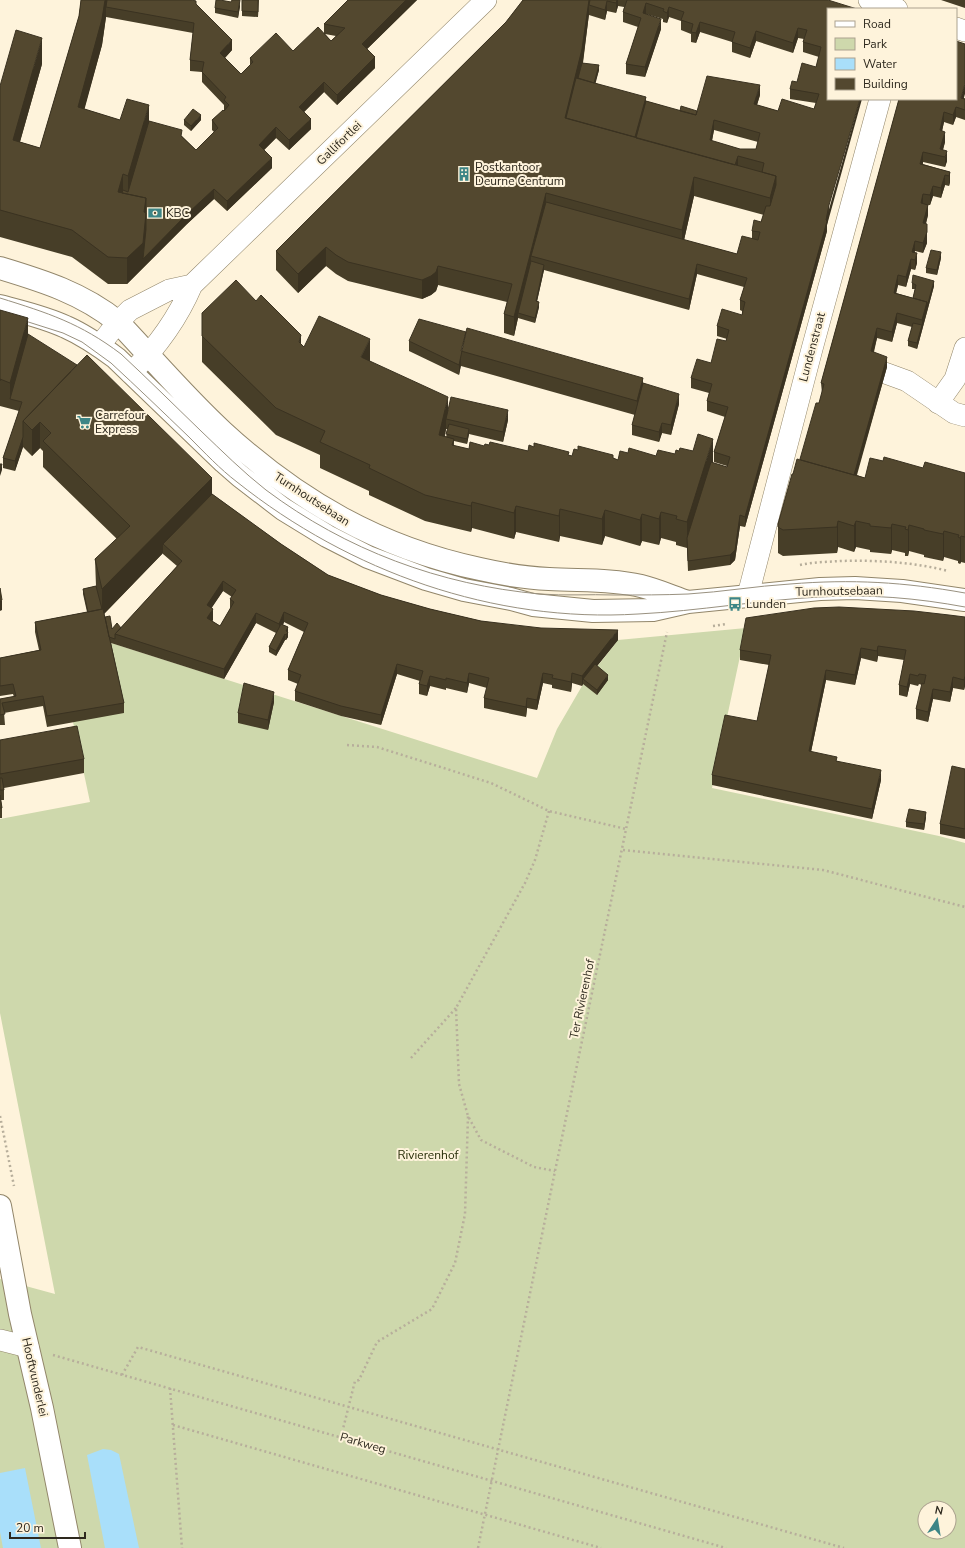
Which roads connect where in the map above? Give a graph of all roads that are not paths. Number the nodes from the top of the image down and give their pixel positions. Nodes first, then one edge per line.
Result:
1 (486, 0) edge
2 (869, 0) edge
3 (894, 8) edge
4 (880, 100) edge
5 (0, 268) edge
6 (192, 285) junction
7 (0, 306) edge
8 (118, 322) junction
9 (99, 346) junction
10 (965, 348) edge
11 (812, 349) junction
12 (148, 354) junction
13 (832, 356) edge
14 (131, 373) junction
15 (885, 373) edge
16 (938, 403) junction
17 (965, 416) edge
18 (748, 595) junction
19 (965, 600) edge
20 (688, 602) junction
21 (1, 1215) edge
22 (0, 1340) edge
23 (28, 1348) junction
24 (70, 1548) edge

1 - 6 street, Gallifortlei
2 - 3 street
4 - 11 street, Lundenstraat
5 - 8 main road, Turnhoutsebaan
6 - 8 street
6 - 12 street, Gallifortlei
7 - 9 main road, Turnhoutsebaan
8 - 9 street
8 - 12 main road, Turnhoutsebaan
9 - 14 main road, Turnhoutsebaan
10 - 16 street
11 - 13 street
11 - 18 street, Lundenstraat
12 - 14 street, Gallifortlei
12 - 20 main road, Turnhoutsebaan
14 - 20 main road, Turnhoutsebaan
15 - 16 street
16 - 17 street
18 - 19 main road, Turnhoutsebaan
18 - 20 main road, Turnhoutsebaan
21 - 23 main road, Hooftvunderlei
22 - 23 street
23 - 24 main road, Hooftvunderlei

